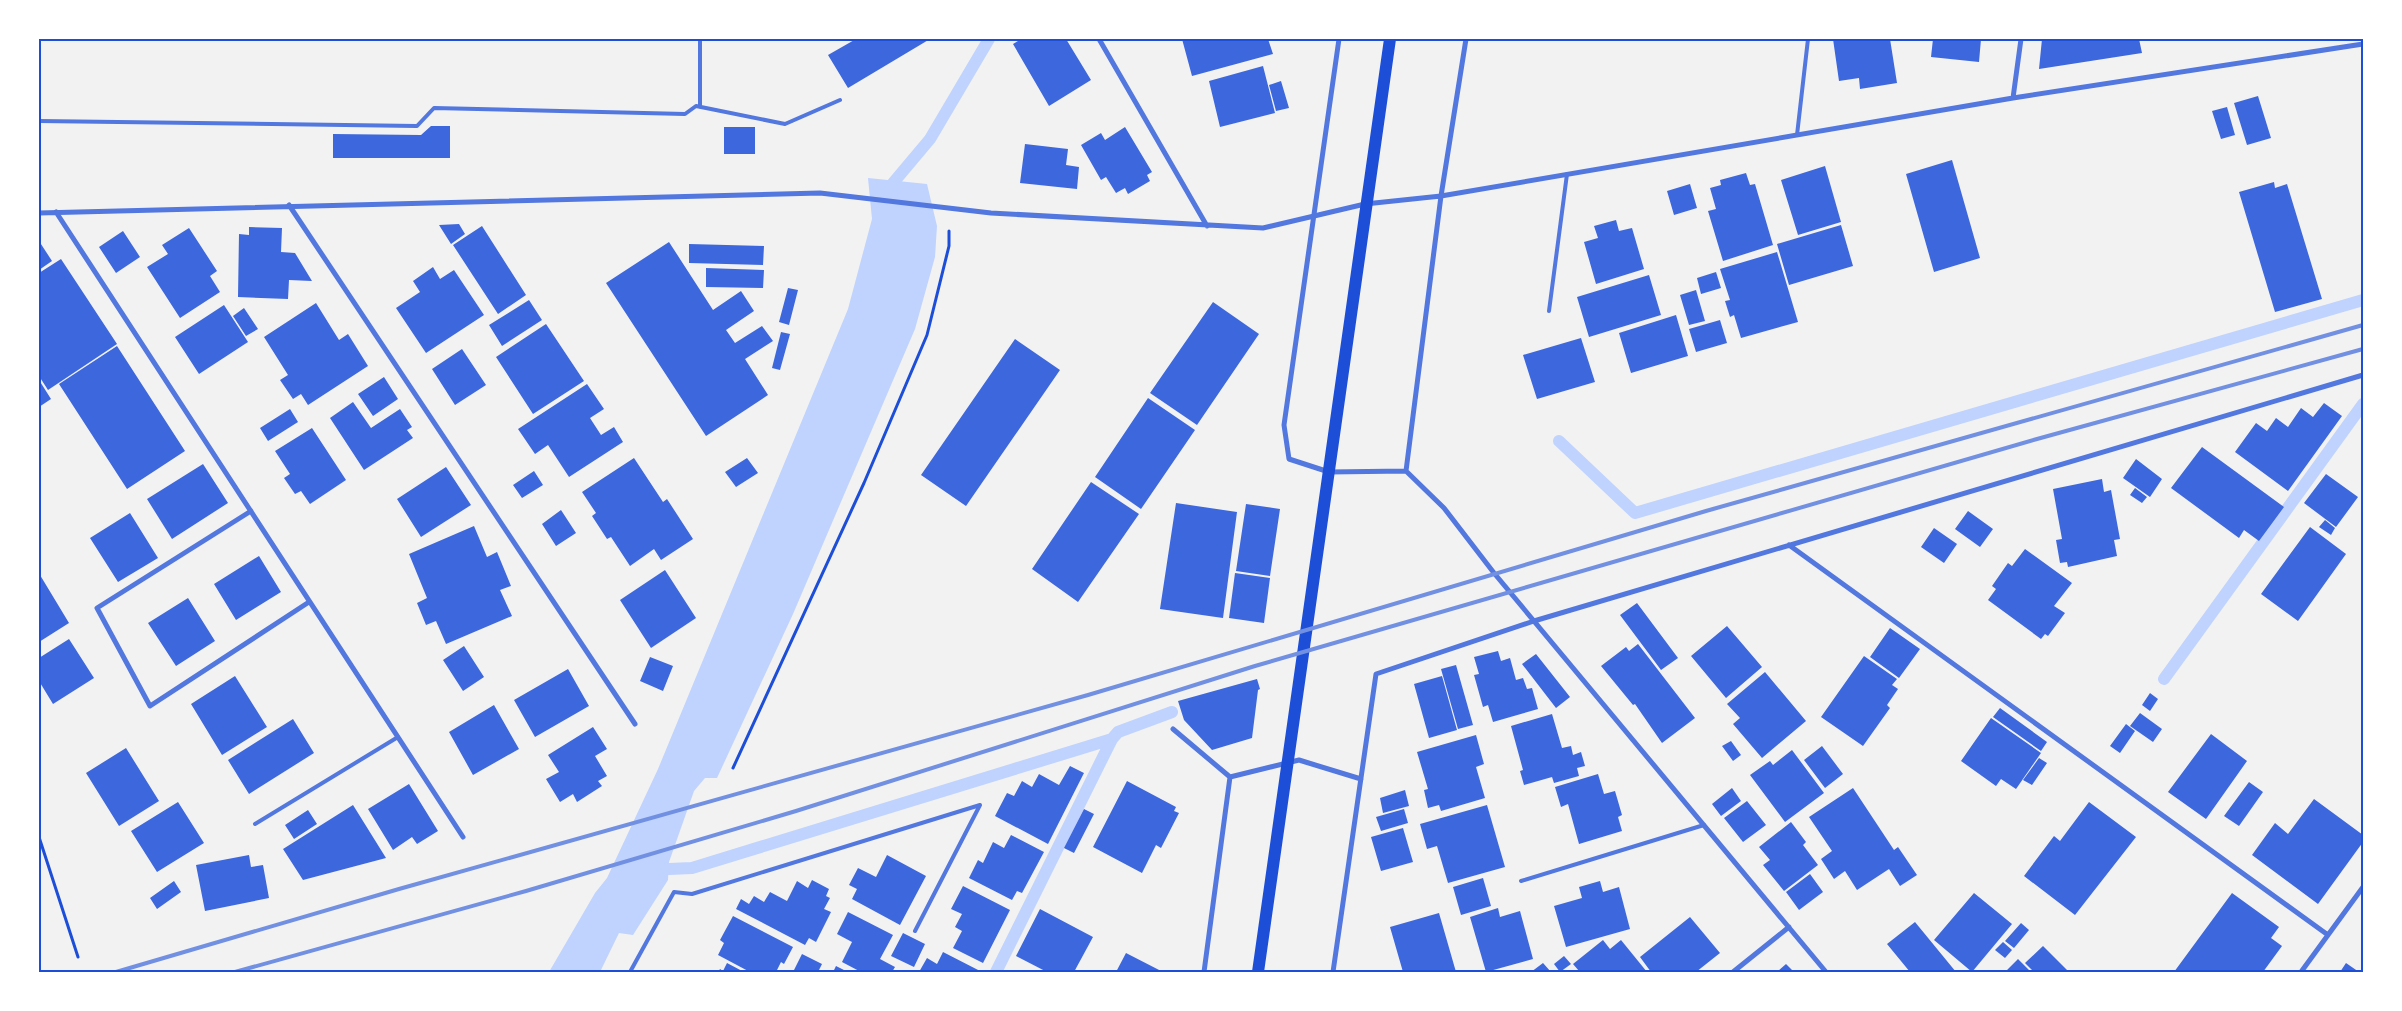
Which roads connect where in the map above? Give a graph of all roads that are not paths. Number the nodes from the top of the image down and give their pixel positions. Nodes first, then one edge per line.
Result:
1 (700, 39) edge
2 (1099, 39) edge
3 (1339, 39) edge
4 (1390, 39) edge
5 (1466, 39) edge
6 (1808, 39) edge
7 (2021, 39) edge
8 (2363, 44) edge
9 (2013, 98) junction
10 (840, 100) dead end
11 (700, 107) junction
12 (39, 121) edge
13 (1797, 135) junction
14 (1567, 174) junction
15 (1441, 196) junction
16 (290, 205) junction
17 (56, 212) junction
18 (39, 213) edge
19 (1312, 216) junction
20 (1207, 226) junction
21 (1549, 312) dead end
22 (2363, 375) edge
23 (1406, 471) junction
24 (250, 511) junction
25 (1789, 545) junction
26 (309, 602) junction
27 (1534, 621) junction
28 (635, 724) dead end
29 (1173, 729) dead end
30 (398, 737) junction
31 (1230, 777) junction
32 (1361, 780) junction
33 (255, 824) dead end
34 (1704, 825) junction
35 (463, 838) dead end
36 (1521, 880) dead end
37 (2363, 887) edge
38 (1789, 927) junction
39 (915, 931) dead end
40 (2328, 935) junction
41 (630, 972) edge
42 (1204, 972) edge
43 (1258, 972) edge
44 (1333, 972) edge
45 (1733, 972) edge
46 (1826, 972) edge
47 (2301, 972) edge

1 - 11 lane
2 - 20 street
3 - 19 street
4 - 43 main road
5 - 15 street
6 - 13 lane
7 - 9 street
8 - 9 street
9 - 13 street
10 - 11 lane
11 - 12 lane
13 - 14 street
14 - 15 street
14 - 21 lane
15 - 19 street
15 - 23 street
16 - 17 street
16 - 20 street
16 - 28 street
17 - 18 street
17 - 24 street
19 - 20 street
19 - 23 street
22 - 25 street
23 - 27 street
24 - 26 street
24 - 26 street
25 - 27 street
25 - 40 street
26 - 30 street
27 - 32 street
27 - 34 street
29 - 31 street
30 - 33 lane
30 - 35 street
31 - 32 street
31 - 42 street
32 - 44 street
34 - 36 lane
34 - 38 street
37 - 40 street
38 - 45 street
38 - 46 street
39 - 41 lane
40 - 47 street

